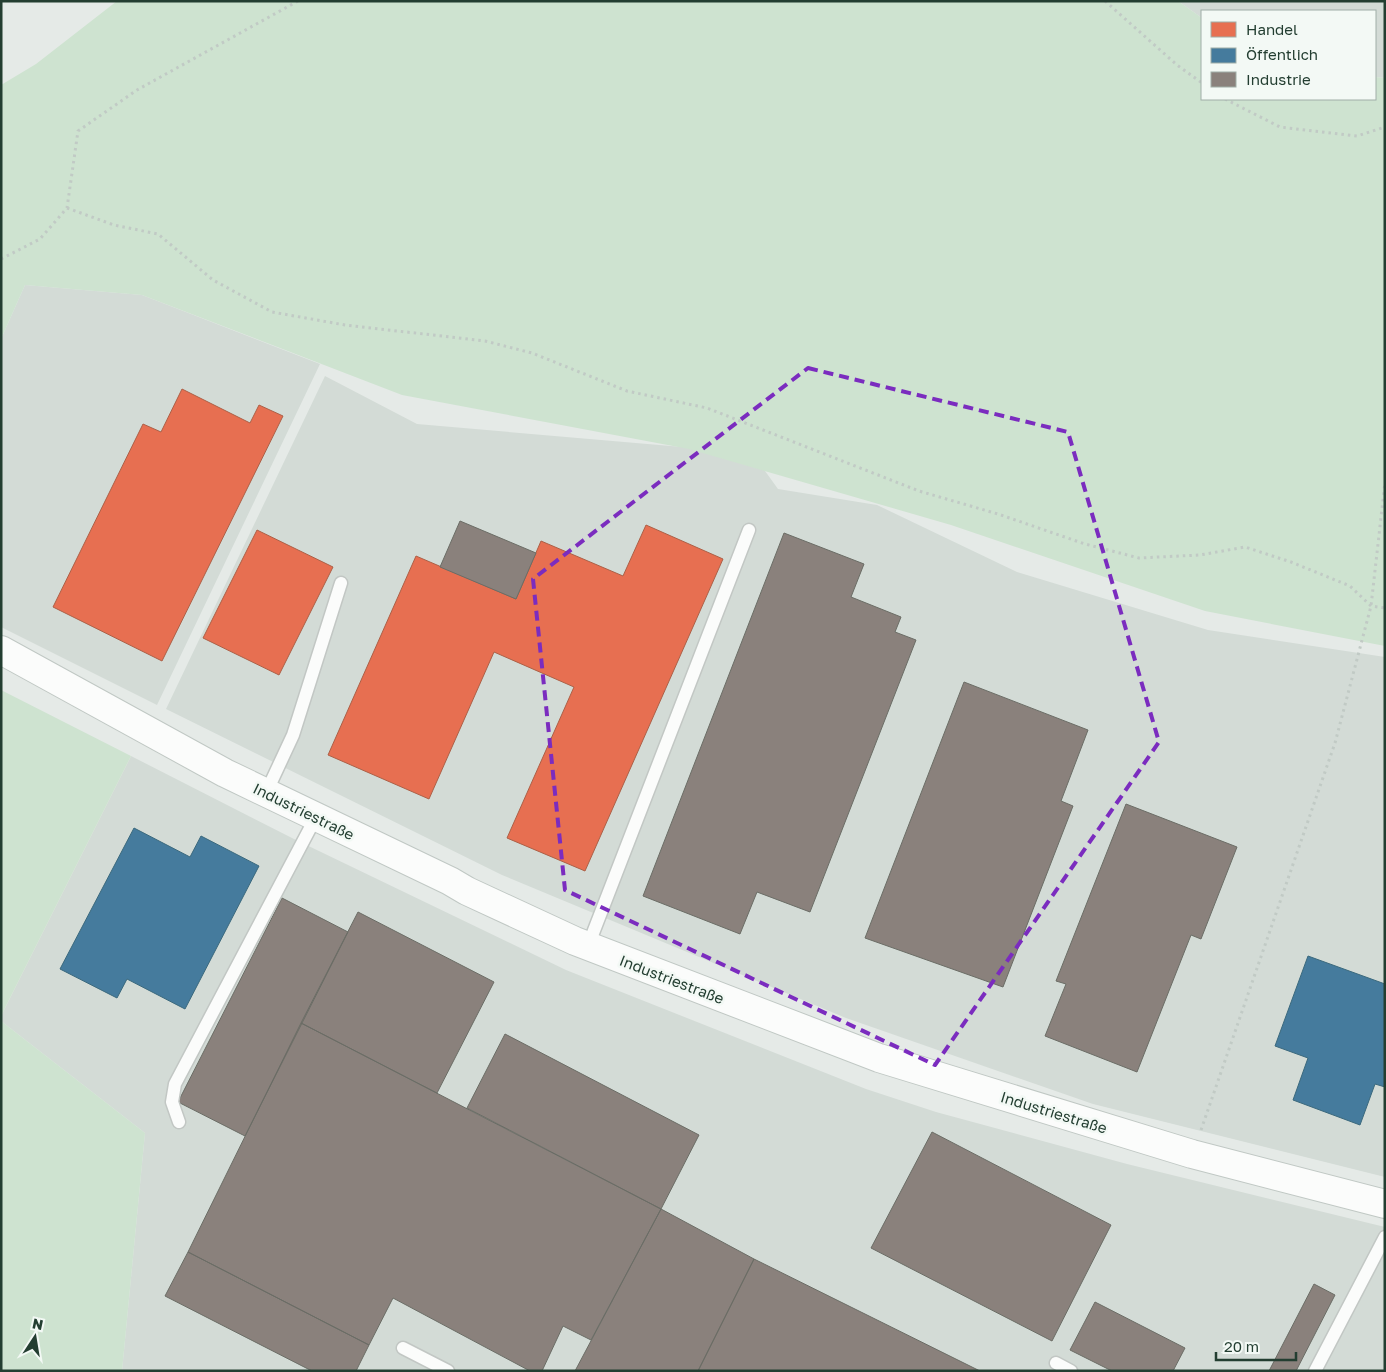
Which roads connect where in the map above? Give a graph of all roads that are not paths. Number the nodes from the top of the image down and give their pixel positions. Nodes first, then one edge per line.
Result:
1 (749, 530) dead end
2 (341, 584) dead end
3 (1, 650) edge
4 (266, 793) junction
5 (316, 817) junction
6 (588, 946) junction
7 (179, 1122) dead end
8 (1385, 1204) edge
9 (1385, 1237) edge
10 (403, 1348) dead end
11 (1056, 1363) dead end
12 (448, 1371) edge
13 (1071, 1371) edge
14 (1315, 1371) edge

1 - 6 lane
2 - 4 lane
3 - 4 main road, Industriestraße
4 - 5 main road, Industriestraße
5 - 6 main road, Industriestraße
5 - 7 lane
6 - 8 main road, Industriestraße
9 - 14 lane
10 - 12 lane
11 - 13 lane

